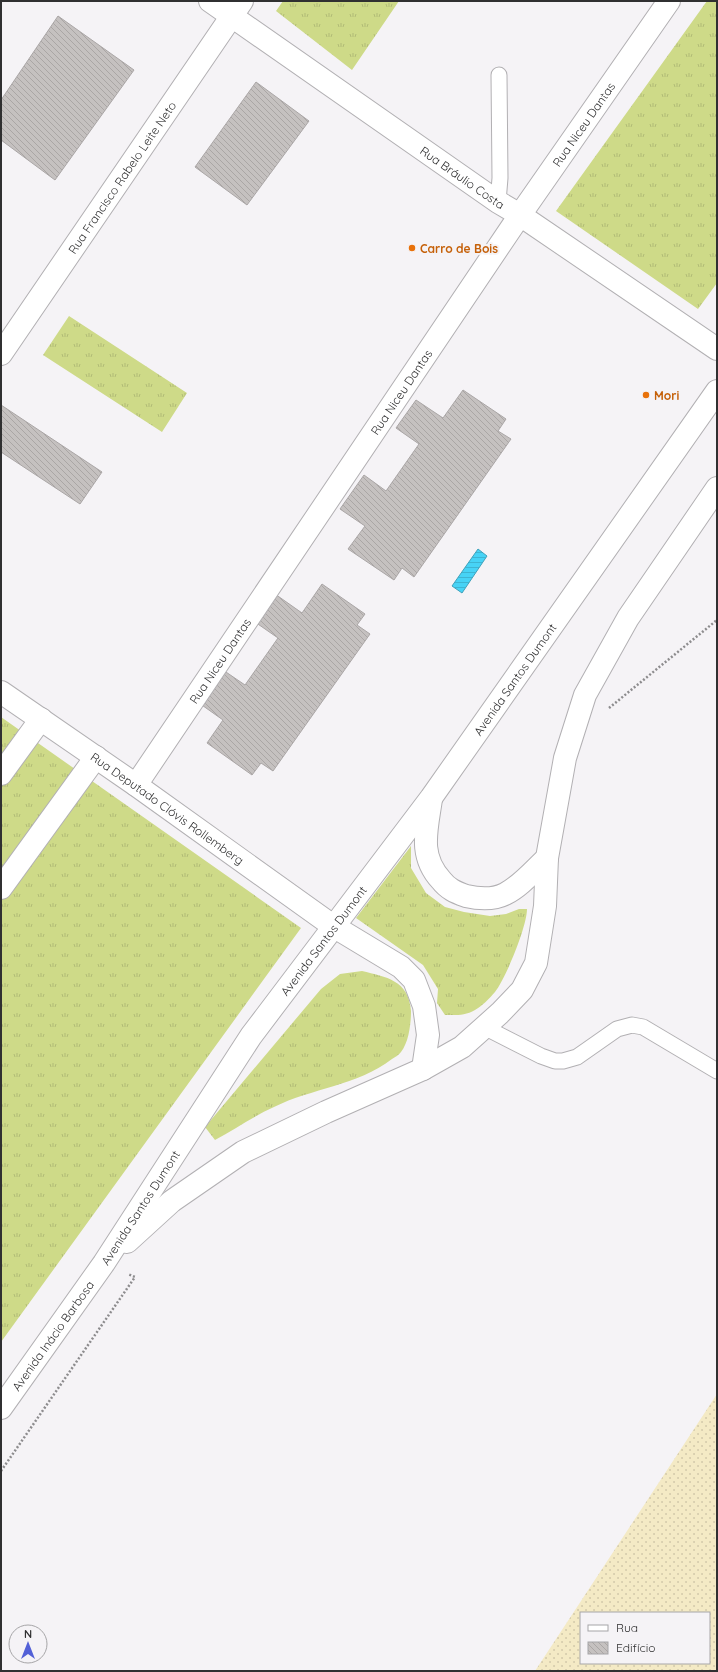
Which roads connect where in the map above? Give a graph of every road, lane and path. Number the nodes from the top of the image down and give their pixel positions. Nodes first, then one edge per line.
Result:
1 (210, 1) edge
2 (669, 1) edge
3 (237, 9) edge
4 (499, 75) dead end
5 (498, 202) junction
6 (520, 215) junction
7 (717, 350) edge
8 (1, 354) edge
9 (717, 391) edge
10 (717, 488) edge
11 (717, 620) edge
12 (1, 692) edge
13 (610, 701) dead end
14 (41, 719) junction
15 (96, 757) junction
16 (1, 774) edge
17 (136, 785) junction
18 (431, 798) junction
19 (547, 858) junction
20 (1, 888) edge
21 (333, 926) junction
22 (484, 1027) junction
23 (423, 1069) junction
24 (717, 1072) edge
25 (104, 1263) junction
26 (1, 1408) edge
27 (1, 1471) edge

1 - 3 main road, Rua Bráulio Costa
2 - 6 main road, Rua Niceu Dantas
3 - 5 main road, Rua Bráulio Costa
3 - 8 main road, Rua Francisco Rabelo Leite Neto
4 - 5 lane
5 - 6 main road, Rua Bráulio Costa
6 - 7 main road, Rua Bráulio Costa
6 - 17 main road, Rua Niceu Dantas
9 - 18 main road, Avenida Santos Dumont
10 - 19 main road, Avenida Santos Dumont
11 - 13 path
12 - 14 main road, Rua Deputado Clóvis Rollemberg
14 - 15 main road, Rua Deputado Clóvis Rollemberg
14 - 16 main road
15 - 17 main road, Rua Deputado Clóvis Rollemberg
15 - 20 main road
17 - 21 main road, Rua Deputado Clóvis Rollemberg
18 - 19 main road
18 - 21 main road, Avenida Santos Dumont
19 - 22 main road, Avenida Santos Dumont
21 - 23 main road, Rua Deputado Clóvis Rollemberg
21 - 25 main road, Avenida Santos Dumont
22 - 23 main road, Avenida Santos Dumont
22 - 24 lane
23 - 25 main road, Avenida Santos Dumont
25 - 26 main road, Avenida Inácio Barbosa
25 - 27 path

